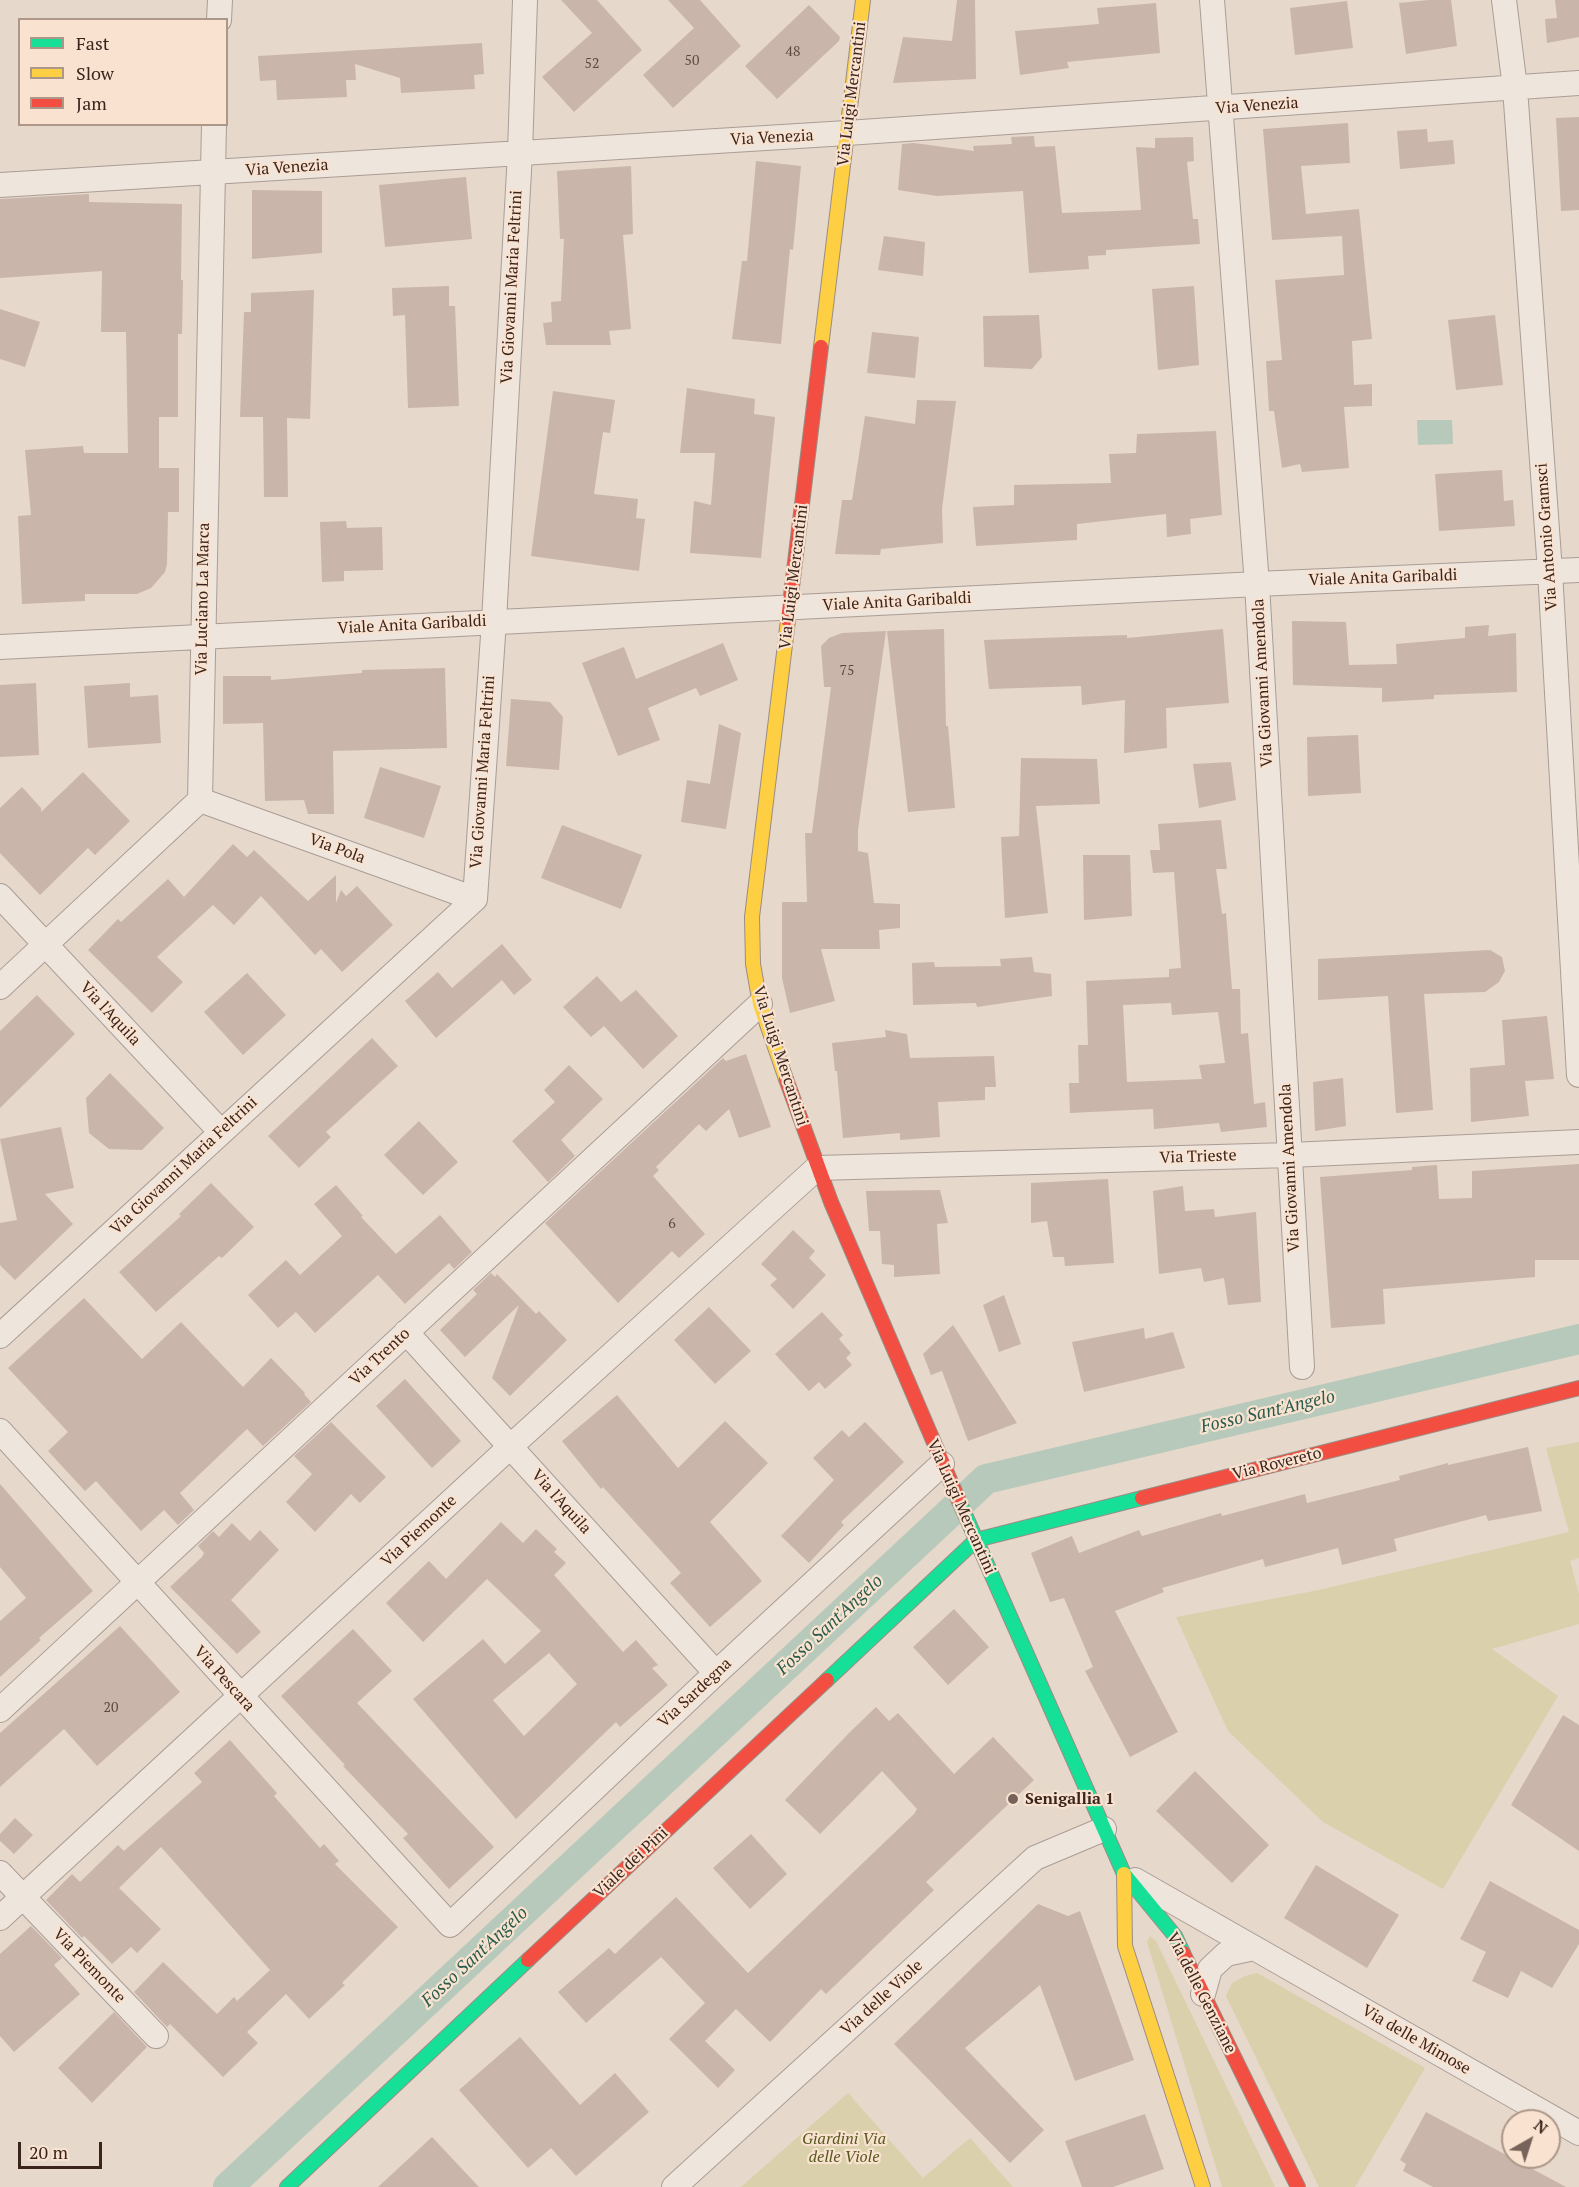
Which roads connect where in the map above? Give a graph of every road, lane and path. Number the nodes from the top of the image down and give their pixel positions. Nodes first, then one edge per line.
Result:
1 (220, 0) edge
2 (525, 0) edge
3 (863, 0) edge
4 (1212, 0) edge
5 (1504, 0) edge
6 (219, 18) edge
7 (1579, 83) edge
8 (1515, 88) junction
9 (1220, 109) junction
10 (214, 126) edge
11 (847, 134) junction
12 (520, 153) junction
13 (212, 173) junction
14 (0, 185) edge
15 (1579, 570) edge
16 (1550, 571) junction
17 (1257, 584) junction
18 (790, 607) junction
19 (494, 621) junction
20 (202, 637) junction
21 (0, 647) edge
22 (200, 800) junction
23 (0, 896) edge
24 (475, 899) junction
25 (45, 945) junction
26 (0, 987) edge
27 (760, 1004) junction
28 (1579, 1076) edge
29 (221, 1132) junction
30 (1579, 1142) edge
31 (1290, 1155) junction
32 (817, 1168) junction
33 (406, 1332) junction
34 (0, 1336) edge
35 (1302, 1367) dead end
36 (1579, 1388) edge
37 (0, 1431) edge
38 (511, 1446) junction
39 (942, 1464) junction
40 (976, 1540) junction
41 (137, 1583) junction
42 (716, 1673) junction
43 (240, 1696) junction
44 (0, 1710) edge
45 (1104, 1829) junction
46 (0, 1873) edge
47 (1124, 1874) junction
48 (23, 1896) junction
49 (0, 1918) edge
50 (450, 1925) joint
51 (1254, 1948) junction
52 (1203, 1994) junction
53 (156, 2036) dead end
54 (1579, 2133) edge
55 (287, 2187) edge
56 (674, 2187) edge
57 (1203, 2187) edge
58 (1298, 2187) edge

1 - 6 street
2 - 12 street, Via Giovanni Maria Feltrini
3 - 11 street, Via Luigi Mercantini
4 - 9 street, Via Giovanni Amendola
5 - 8 street, Via Antonio Gramsci
7 - 8 street, Via Venezia
8 - 9 street, Via Venezia
8 - 16 street, Via Antonio Gramsci
9 - 11 street, Via Venezia
9 - 17 street, Via Giovanni Amendola
10 - 13 street, Via Luciano La Marca
11 - 12 street, Via Venezia
11 - 18 street, Via Luigi Mercantini
12 - 13 street, Via Venezia
12 - 19 street, Via Giovanni Maria Feltrini
13 - 14 street, Via Venezia
13 - 20 street, Via Luciano La Marca
15 - 16 street, Viale Anita Garibaldi
16 - 17 street, Viale Anita Garibaldi
16 - 28 street, Via Antonio Gramsci
17 - 18 street, Viale Anita Garibaldi
17 - 31 street, Via Giovanni Amendola
18 - 19 street, Viale Anita Garibaldi
18 - 27 street, Via Luigi Mercantini
19 - 20 street, Viale Anita Garibaldi
19 - 24 street, Via Giovanni Maria Feltrini
20 - 21 street, Viale Anita Garibaldi
20 - 22 street, Via Luciano La Marca
22 - 24 street, Via Pola
22 - 25 street
23 - 25 street, Via l'Aquila
24 - 29 street, Via Giovanni Maria Feltrini
25 - 26 street
25 - 29 street, Via l'Aquila
27 - 32 street, Via Luigi Mercantini
27 - 33 street, Via Trento
29 - 34 street, Via Giovanni Maria Feltrini
30 - 31 street, Via Trieste
31 - 32 street, Via Trieste
31 - 35 street, Via Giovanni Amendola
32 - 38 street, Via Piemonte
32 - 39 street, Via Luigi Mercantini
33 - 38 street, Via l'Aquila
33 - 41 street, Via Trento
36 - 40 street, Via Rovereto
37 - 41 street, Via Pescara
38 - 42 street, Via l'Aquila
38 - 43 street, Via Piemonte
39 - 40 street, Via Luigi Mercantini
39 - 42 street, Via Sardegna
40 - 45 street, Via Luigi Mercantini
40 - 55 street, Viale dei Pini
41 - 43 street, Via Pescara
41 - 44 street, Via Trento
42 - 50 street, Via Sardegna
43 - 48 street, Via Piemonte
43 - 50 street, Via Pescara
45 - 47 street, Via Luigi Mercantini
45 - 56 street, Via delle Viole
46 - 48 street
47 - 51 street, Via delle Mimose
47 - 52 street, Via delle Genziane
47 - 57 street
48 - 49 street, Via Piemonte
48 - 53 street, Via Piemonte
51 - 52 street
51 - 54 street, Via delle Mimose
52 - 58 street, Via delle Genziane

